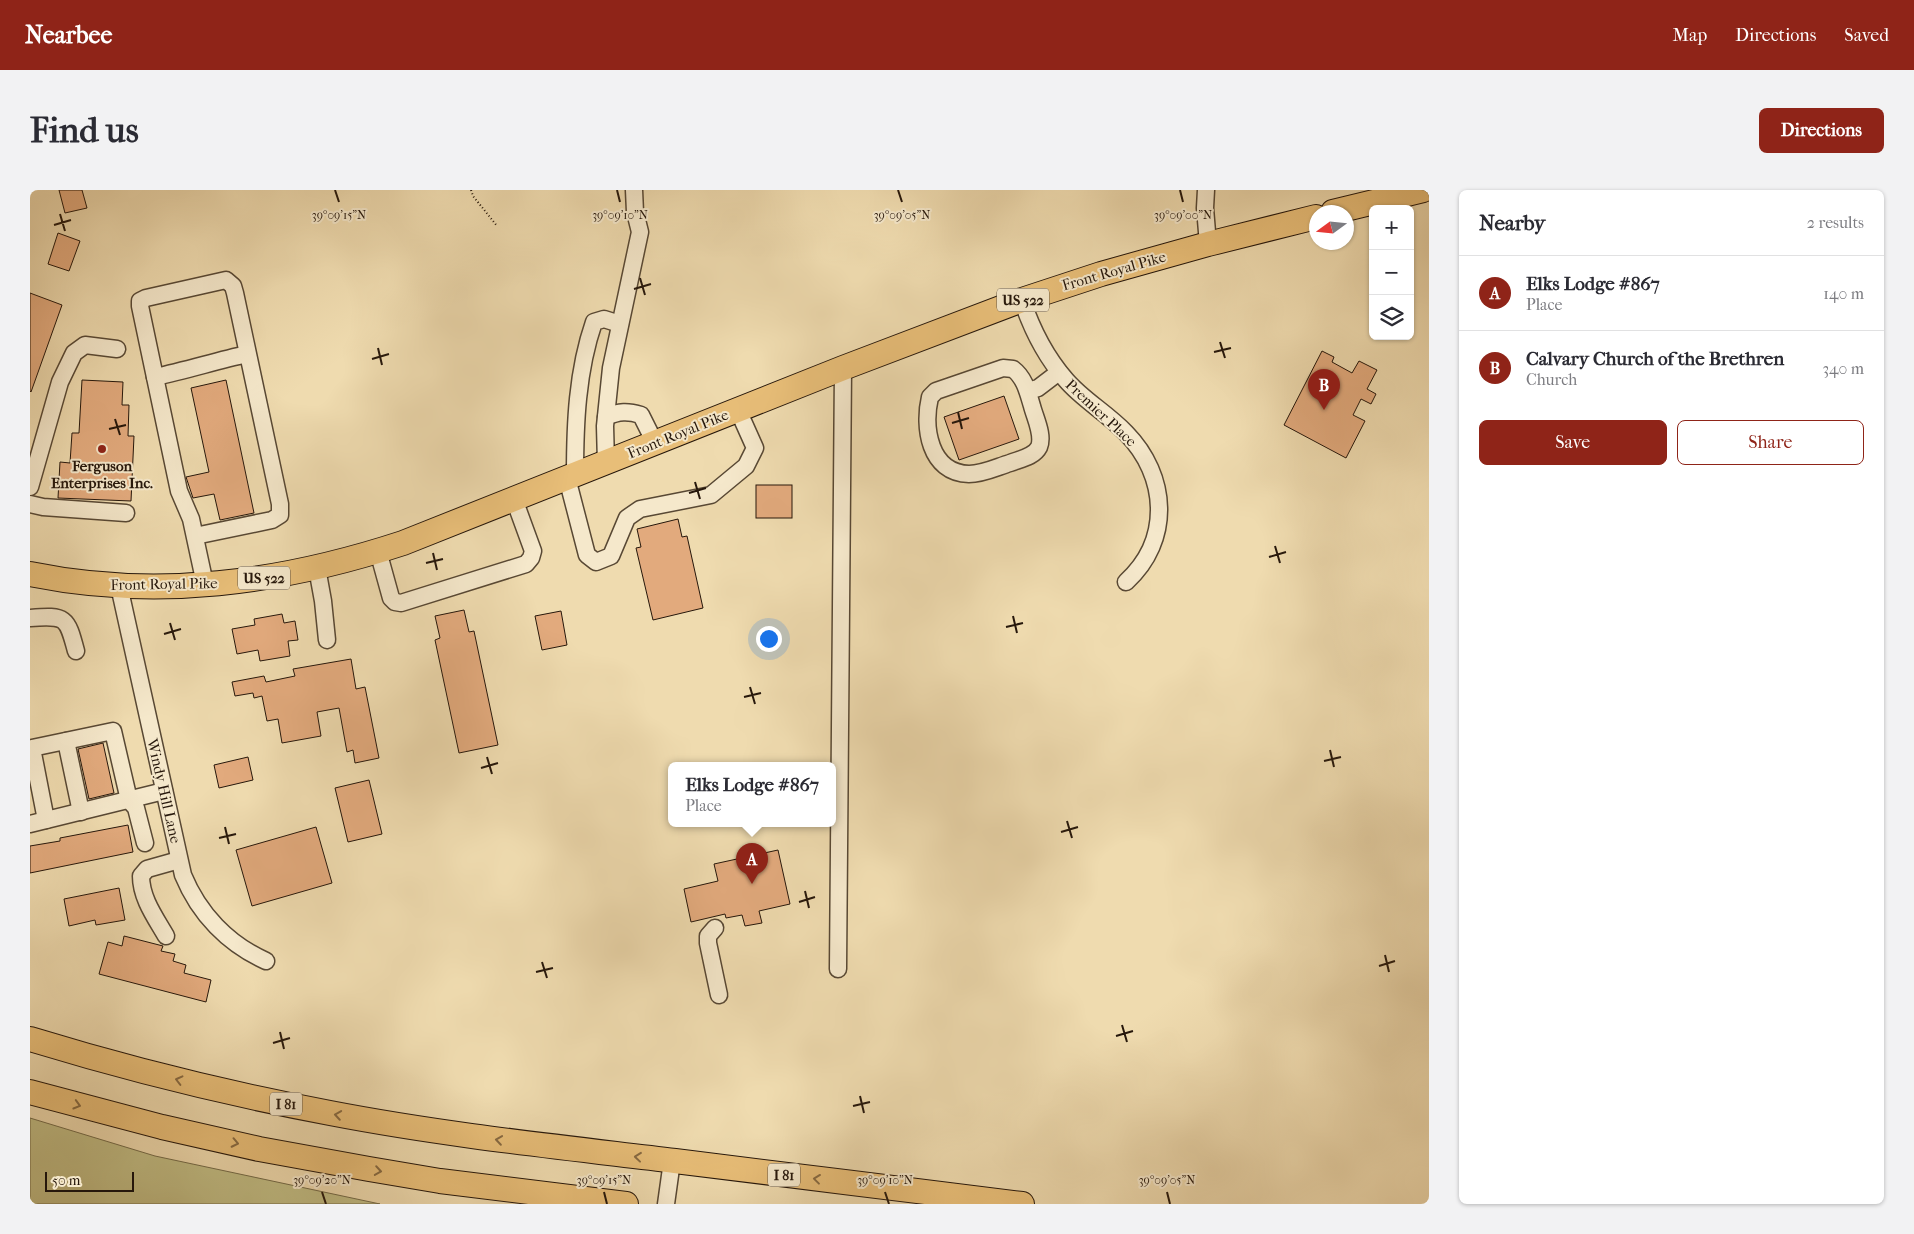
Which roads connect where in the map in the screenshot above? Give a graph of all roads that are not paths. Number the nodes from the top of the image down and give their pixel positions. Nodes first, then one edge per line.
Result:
1 (634, 190) edge
2 (1206, 190) edge
3 (1423, 190) edge
4 (1354, 207) edge
5 (1309, 219) edge
6 (1208, 244) junction
7 (1022, 300) junction
8 (620, 324) junction
9 (118, 349) dead end
10 (248, 354) junction
11 (843, 368) junction
12 (1059, 372) junction
13 (155, 377) junction
14 (1028, 391) junction
15 (738, 410) junction
16 (606, 417) junction
17 (655, 443) junction
18 (606, 463) junction
19 (571, 477) junction
20 (30, 487) edge
21 (514, 499) junction
22 (30, 504) edge
23 (126, 513) dead end
24 (194, 536) junction
25 (378, 551) junction
26 (317, 568) junction
27 (30, 574) edge
28 (1126, 582) dead end
29 (205, 584) junction
30 (119, 586) junction
31 (30, 618) edge
32 (327, 640) dead end
33 (76, 651) dead end
34 (66, 741) junction
35 (31, 749) edge
36 (164, 791) junction
37 (129, 800) junction
38 (81, 812) junction
39 (38, 822) edge
40 (146, 843) dead end
41 (179, 860) junction
42 (714, 928) dead end
43 (166, 936) dead end
44 (266, 961) dead end
45 (838, 969) dead end
46 (718, 995) dead end
47 (30, 1039) edge
48 (30, 1092) edge
49 (672, 1161) junction
50 (626, 1204) edge
51 (666, 1204) edge
52 (1022, 1204) edge

1 - 8 street
2 - 6 street
3 - 4 highway
5 - 6 highway, Front Royal Pike / US 522
6 - 7 highway, Front Royal Pike / US 522
7 - 11 highway, Front Royal Pike / US 522
7 - 12 street, Premier Place
8 - 16 street
8 - 19 street
9 - 20 street
10 - 13 street
10 - 13 street
10 - 24 street
11 - 15 highway, Front Royal Pike / US 522
11 - 45 street
12 - 14 street
12 - 28 street, Premier Place
13 - 24 street
14 - 14 street
15 - 17 highway, Front Royal Pike / US 522
15 - 19 street
16 - 17 street
16 - 18 street
17 - 18 highway, Front Royal Pike / US 522
18 - 19 highway, Front Royal Pike / US 522
19 - 21 highway, Front Royal Pike / US 522
21 - 25 highway, Front Royal Pike / US 522
21 - 25 street
22 - 23 street
24 - 29 street
25 - 26 highway, Front Royal Pike / US 522
26 - 29 highway, Front Royal Pike / US 522
26 - 32 street
27 - 30 highway, Front Royal Pike / US 522
29 - 30 highway, Front Royal Pike / US 522
30 - 36 street, Windy Hill Lane
31 - 33 street
34 - 35 street
34 - 37 street
34 - 38 street
35 - 39 street
36 - 37 street
36 - 41 street, Windy Hill Lane
37 - 38 street
37 - 40 street
38 - 39 street
41 - 43 street
41 - 44 street, Windy Hill Lane
42 - 46 street
49 -> 47 highway, I 81
48 -> 50 highway
49 - 51 street
52 -> 49 highway, I 81

